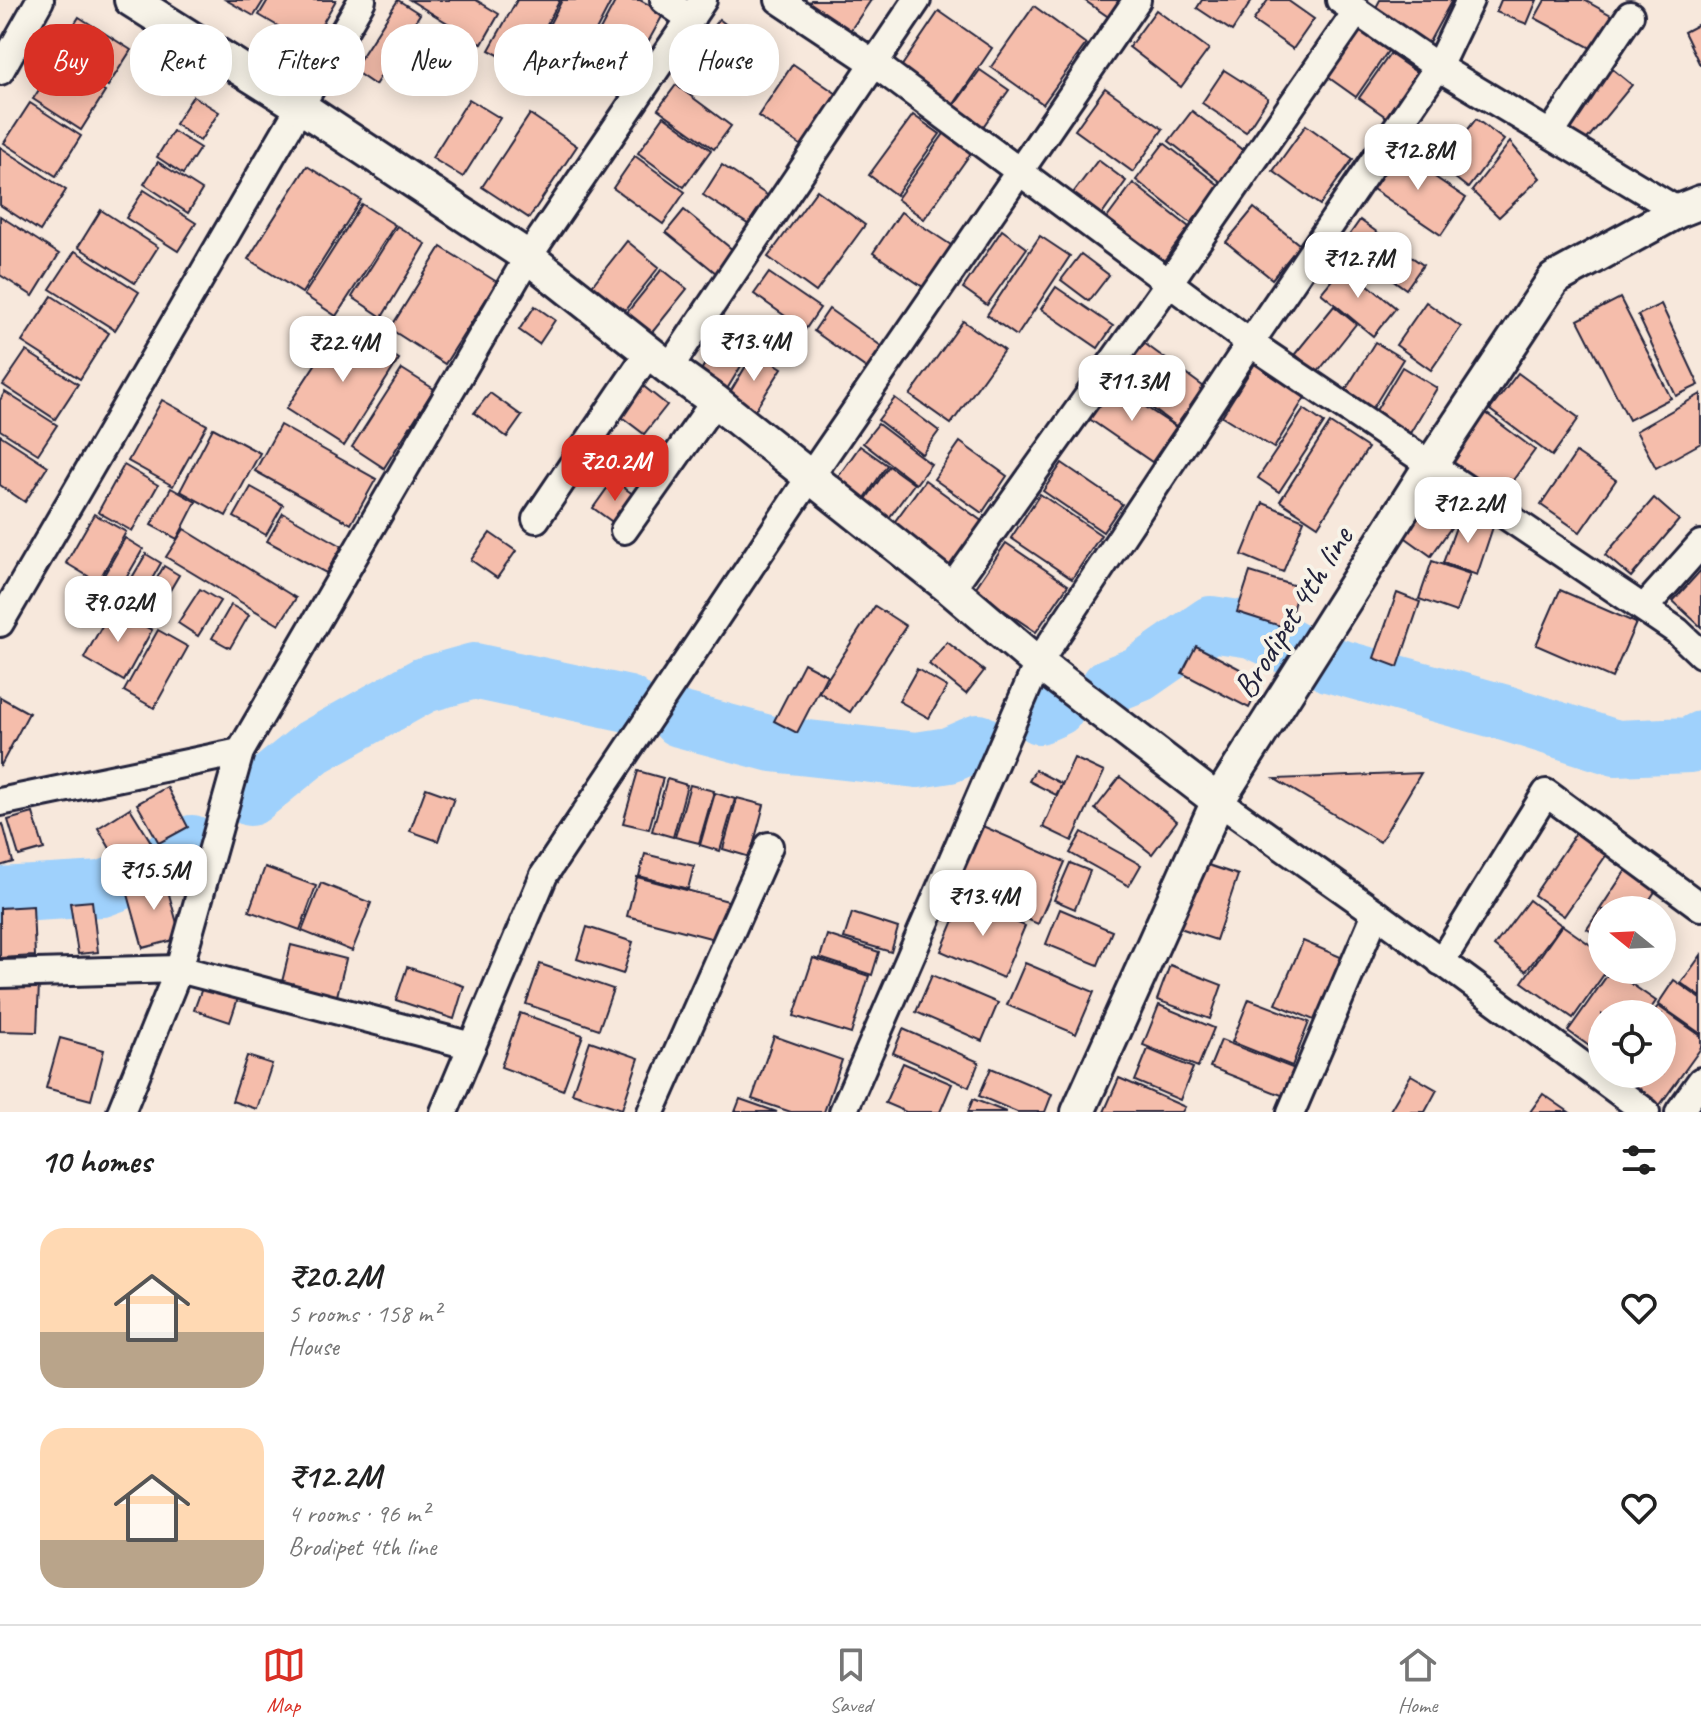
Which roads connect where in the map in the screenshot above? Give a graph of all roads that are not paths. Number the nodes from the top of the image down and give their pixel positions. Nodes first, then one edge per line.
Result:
1 (40, 0) edge
2 (131, 0) edge
3 (362, 0) edge
4 (664, 0) edge
5 (779, 0) edge
6 (917, 0) edge
7 (1137, 0) edge
8 (1470, 0) edge
9 (1348, 6) edge
10 (697, 10) edge
11 (1630, 15) dead end
12 (875, 64) junction
13 (1438, 67) junction
14 (0, 71) edge
15 (301, 107) junction
16 (1551, 133) junction
17 (1018, 171) junction
18 (1690, 206) edge
19 (528, 257) junction
20 (1168, 284) junction
21 (1250, 343) junction
22 (659, 360) junction
23 (715, 401) junction
24 (1430, 466) junction
25 (810, 477) junction
26 (536, 519) dead end
27 (624, 530) dead end
28 (1701, 544) edge
29 (951, 589) junction
30 (1644, 608) junction
31 (0, 623) edge
32 (1701, 654) edge
33 (1038, 663) junction
34 (240, 752) junction
35 (1218, 801) junction
36 (0, 802) edge
37 (769, 846) dead end
38 (1701, 907) edge
39 (1376, 913) junction
40 (1441, 962) junction
41 (179, 969) junction
42 (0, 974) edge
43 (472, 1046) junction
44 (1701, 1081) edge
45 (121, 1112) edge
46 (444, 1112) edge
47 (651, 1112) edge
48 (843, 1112) edge
49 (1078, 1112) edge
50 (1291, 1112) edge
51 (1646, 1112) edge
52 (1679, 1112) edge

1 - 14 street
2 - 15 street
3 - 15 street
4 - 10 street
5 - 12 street
6 - 12 street
7 - 17 street
8 - 13 street
9 - 13 street
9 - 20 street
10 - 19 street
11 - 16 street
12 - 17 street
12 - 22 street
13 - 16 street
13 - 21 street
15 - 19 street
15 - 31 street
16 - 18 street
17 - 20 street
17 - 25 street
18 - 24 street, Brodipet 4th line
19 - 22 street
19 - 34 street
20 - 21 street
20 - 29 street
21 - 24 street
21 - 33 street
22 - 23 street
22 - 26 street
23 - 25 street
23 - 27 street
24 - 30 street
24 - 35 street, Brodipet 4th line
25 - 29 street
25 - 43 street
28 - 30 street
29 - 33 street
30 - 32 street
33 - 35 street
33 - 48 street
34 - 36 street
34 - 41 street
35 - 39 street
35 - 49 street, Brodipet 4th line
37 - 47 street
38 - 40 street
39 - 40 street
39 - 50 street
40 - 51 street
41 - 42 street
41 - 43 street
41 - 45 street
43 - 46 street
44 - 52 street

